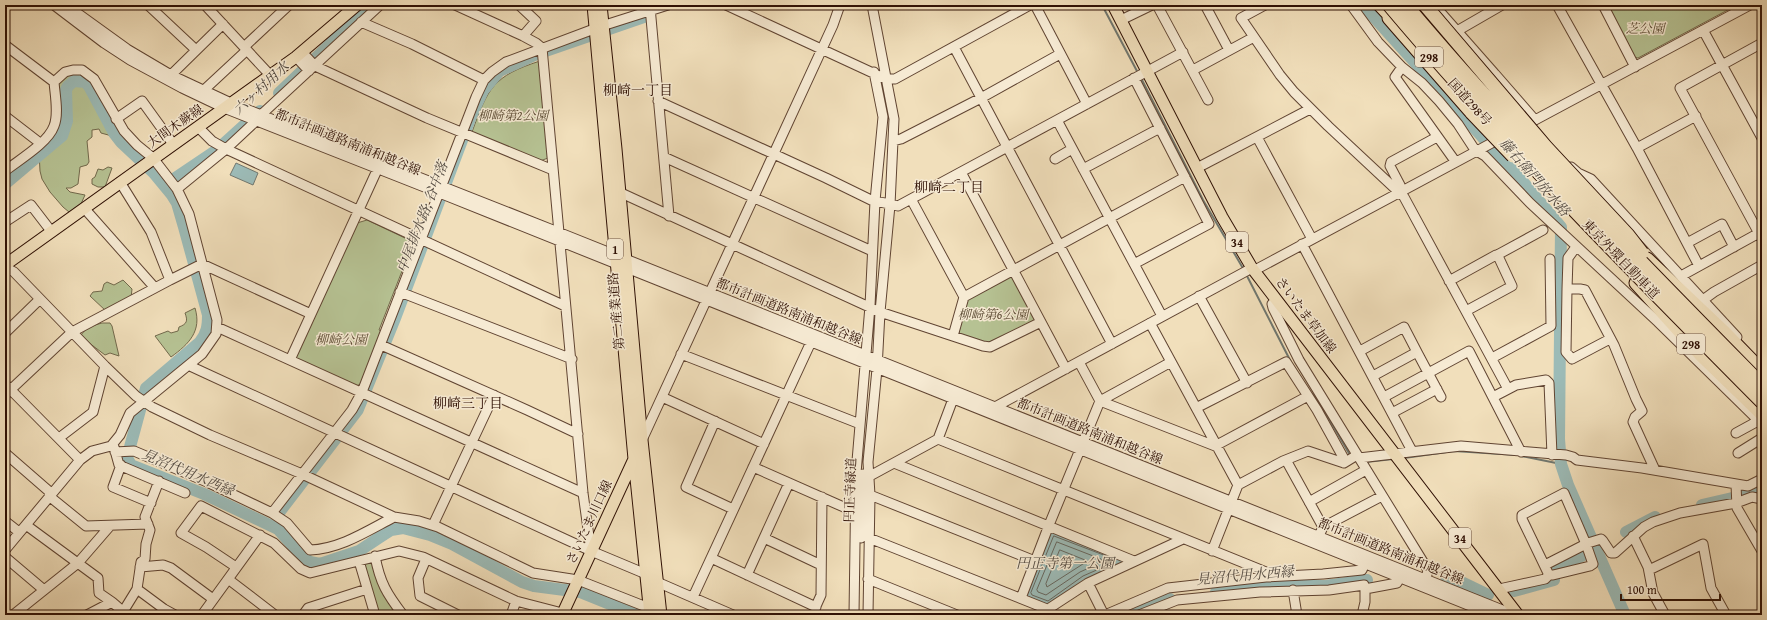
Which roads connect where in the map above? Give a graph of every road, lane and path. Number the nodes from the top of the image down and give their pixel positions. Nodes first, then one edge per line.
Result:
1 (54, 5) edge
2 (66, 5) edge
3 (205, 5) edge
4 (289, 5) edge
5 (358, 5) edge
6 (380, 5) edge
7 (455, 5) edge
8 (519, 5) edge
9 (592, 5) edge
10 (601, 5) edge
11 (668, 5) edge
12 (726, 5) edge
13 (840, 5) edge
14 (872, 5) edge
15 (1030, 5) edge
16 (1035, 5) edge
17 (1113, 5) edge
18 (1152, 5) edge
19 (1157, 5) edge
20 (1205, 5) edge
21 (1351, 5) edge
22 (1379, 5) edge
23 (1389, 5) edge
24 (1406, 5) edge
25 (1415, 5) edge
26 (1424, 5) edge
27 (1434, 5) edge
28 (1502, 5) edge
29 (1557, 5) edge
30 (1602, 5) edge
31 (1750, 5) edge
32 (151, 6) edge
33 (1261, 6) edge
34 (647, 10) edge
35 (341, 20) junction
36 (1121, 20) junction
37 (361, 22) junction
38 (223, 24) junction
39 (1703, 30) junction
40 (351, 31) junction
41 (1457, 31) junction
42 (599, 33) junction
43 (523, 36) junction
44 (1254, 37) junction
45 (5, 45) edge
46 (1761, 46) edge
47 (954, 47) junction
48 (245, 48) junction
49 (542, 48) junction
50 (822, 49) junction
51 (196, 50) junction
52 (1230, 50) junction
53 (1183, 52) junction
54 (299, 54) junction
55 (1060, 54) junction
56 (1722, 64) junction
57 (1635, 66) junction
58 (1402, 67) junction
59 (312, 68) junction
60 (1193, 70) junction
61 (1147, 71) junction
62 (874, 72) junction
63 (1494, 72) junction
64 (171, 75) junction
65 (270, 75) junction
66 (1134, 78) junction
67 (886, 79) junction
68 (484, 80) junction
69 (54, 82) junction
70 (1601, 85) junction
71 (204, 90) junction
72 (981, 98) junction
73 (1208, 100) dead end
74 (658, 101) junction
75 (1501, 103) junction
76 (1087, 104) junction
77 (228, 106) junction
78 (1310, 109) junction
79 (5, 116) edge
80 (1696, 116) junction
81 (259, 117) junction
82 (116, 119) junction
83 (1057, 120) junction
84 (1535, 120) junction
85 (198, 127) junction
86 (1522, 127) junction
87 (1160, 128) junction
88 (467, 135) junction
89 (1257, 137) junction
90 (1438, 137) junction
91 (1502, 137) junction
92 (1762, 138) edge
93 (893, 141) junction
94 (40, 143) junction
95 (173, 144) junction
96 (1006, 147) junction
97 (222, 148) junction
98 (1637, 148) junction
99 (1072, 149) junction
100 (1475, 150) junction
101 (774, 154) junction
102 (664, 157) junction
103 (1055, 159) dead end
104 (1550, 160) junction
105 (1455, 161) junction
106 (147, 162) junction
107 (378, 168) junction
108 (1197, 168) junction
109 (553, 170) junction
110 (1083, 170) junction
111 (5, 171) edge
112 (961, 172) junction
113 (1185, 177) junction
114 (120, 182) junction
115 (173, 184) junction
116 (445, 191) junction
117 (1400, 191) junction
118 (619, 192) junction
119 (754, 197) junction
120 (911, 199) junction
121 (875, 201) junction
122 (890, 205) junction
123 (84, 208) junction
124 (359, 211) junction
125 (669, 216) junction
126 (1109, 218) junction
127 (5, 222) edge
128 (1543, 230) dead end
129 (52, 231) junction
130 (559, 236) junction
131 (1761, 236) edge
132 (1312, 239) junction
133 (424, 241) junction
134 (1687, 243) junction
135 (732, 244) junction
136 (1060, 244) junction
137 (1302, 244) junction
138 (1576, 247) junction
139 (1734, 247) junction
140 (872, 251) junction
141 (1498, 256) junction
142 (1644, 257) junction
143 (1550, 259) dead end
144 (621, 262) junction
145 (1134, 264) junction
146 (201, 265) junction
147 (1762, 265) edge
148 (5, 266) edge
149 (1699, 266) junction
150 (1013, 269) junction
151 (1254, 269) junction
152 (1680, 276) junction
153 (170, 280) junction
154 (1449, 281) junction
155 (155, 288) junction
156 (1567, 289) junction
157 (400, 292) junction
158 (964, 296) junction
159 (1199, 296) junction
160 (707, 297) junction
161 (40, 299) junction
162 (1276, 300) junction
163 (1703, 300) junction
164 (566, 306) junction
165 (870, 306) junction
166 (1466, 311) junction
167 (880, 312) junction
168 (1681, 313) junction
169 (311, 314) junction
170 (1162, 316) junction
171 (1041, 322) junction
172 (1150, 323) junction
173 (217, 327) junction
174 (72, 332) junction
175 (5, 333) edge
176 (953, 336) junction
177 (1608, 340) dead end
178 (811, 342) junction
179 (1112, 344) junction
180 (1484, 344) junction
181 (381, 345) junction
182 (1360, 351) junction
183 (1469, 351) junction
184 (1417, 352) junction
185 (681, 354) junction
186 (1492, 358) junction
187 (572, 359) junction
188 (290, 360) junction
189 (1079, 362) junction
190 (1171, 362) junction
191 (872, 363) junction
192 (1762, 363) edge
193 (105, 366) junction
194 (190, 366) junction
195 (1066, 368) junction
196 (1762, 371) edge
197 (1428, 372) junction
198 (1373, 376) junction
199 (1247, 383) junction
200 (1762, 385) edge
201 (7, 389) edge
202 (1508, 389) junction
203 (362, 392) junction
204 (494, 395) junction
205 (662, 396) junction
206 (786, 396) junction
207 (1308, 396) junction
208 (1384, 397) junction
209 (1493, 397) junction
210 (140, 399) junction
211 (953, 399) junction
212 (1100, 401) junction
213 (1762, 402) edge
214 (995, 407) junction
215 (1196, 408) junction
216 (1392, 413) junction
217 (1761, 420) edge
218 (716, 421) junction
219 (860, 424) junction
220 (335, 433) junction
221 (1736, 433) dead end
222 (578, 434) junction
223 (59, 438) junction
224 (1762, 438) edge
225 (938, 439) junction
226 (642, 440) junction
227 (472, 443) junction
228 (764, 444) junction
229 (1082, 446) junction
230 (1217, 446) junction
231 (116, 449) junction
232 (1412, 451) junction
233 (1521, 452) junction
234 (5, 453) edge
235 (1738, 453) dead end
236 (1552, 454) junction
237 (1358, 457) junction
238 (1398, 457) junction
239 (634, 458) junction
240 (80, 460) junction
241 (1286, 460) junction
242 (894, 463) junction
243 (1344, 463) junction
244 (121, 466) junction
245 (753, 467) junction
246 (1366, 470) junction
247 (1655, 470) junction
248 (302, 474) junction
249 (868, 478) junction
250 (1762, 479) edge
251 (159, 481) junction
252 (789, 483) junction
253 (1736, 484) junction
254 (1238, 485) junction
255 (452, 486) junction
256 (1063, 490) junction
257 (185, 493) dead end
258 (583, 493) junction
259 (50, 495) junction
260 (870, 495) junction
261 (1382, 496) junction
262 (822, 497) junction
263 (1736, 499) junction
264 (1762, 499) edge
265 (1309, 502) junction
266 (151, 503) junction
267 (1229, 505) junction
268 (733, 510) junction
269 (855, 512) junction
270 (272, 513) junction
271 (394, 517) junction
272 (5, 521) edge
273 (148, 524) junction
274 (26, 525) junction
275 (433, 525) junction
276 (1049, 525) junction
277 (110, 526) junction
278 (1323, 527) junction
279 (19, 532) junction
280 (260, 535) junction
281 (1319, 536) junction
282 (1633, 536) junction
283 (764, 538) junction
284 (869, 538) junction
285 (1183, 539) junction
286 (1587, 543) junction
287 (5, 550) edge
288 (590, 551) junction
289 (1212, 551) junction
290 (1762, 551) edge
291 (375, 556) junction
292 (5, 557) edge
293 (711, 558) junction
294 (426, 559) junction
295 (861, 559) junction
296 (1035, 560) junction
297 (359, 561) junction
298 (1134, 561) junction
299 (78, 563) junction
300 (1365, 563) junction
301 (822, 565) junction
302 (1545, 565) junction
303 (140, 567) junction
304 (236, 567) junction
305 (1649, 570) junction
306 (646, 574) junction
307 (747, 574) junction
308 (1549, 575) junction
309 (1276, 576) junction
310 (1400, 578) junction
311 (228, 579) junction
312 (868, 579) junction
313 (1426, 579) junction
314 (578, 582) junction
315 (657, 582) junction
316 (1088, 583) junction
317 (137, 589) junction
318 (367, 589) junction
319 (1365, 589) junction
320 (1499, 589) junction
321 (44, 590) junction
322 (1293, 590) junction
323 (693, 596) junction
324 (1021, 598) junction
325 (214, 599) junction
326 (516, 601) junction
327 (112, 602) junction
328 (1046, 609) junction
329 (814, 611) edge
330 (657, 613) edge
331 (1484, 613) edge
332 (124, 614) edge
333 (565, 614) edge
334 (13, 615) edge
335 (87, 615) edge
336 (175, 615) edge
337 (202, 615) edge
338 (275, 615) edge
339 (303, 615) edge
340 (375, 615) edge
341 (403, 615) edge
342 (458, 615) edge
343 (511, 615) edge
344 (733, 615) edge
345 (854, 615) edge
346 (860, 615) edge
347 (868, 615) edge
348 (956, 615) edge
349 (1039, 615) edge
350 (1104, 615) edge
351 (1139, 615) edge
352 (1297, 615) edge
353 (1362, 615) edge
354 (1493, 615) edge
355 (1516, 615) edge
356 (1665, 615) edge
357 (1726, 615) edge

1 - 77 street, 都市計画道路南浦和越谷線
2 - 64 street, 都市計画道路南浦和越谷線
3 - 38 street
4 - 48 street
5 - 35 main road, 大間木蕨線
6 - 37 street
7 - 43 street
8 - 43 street
9 - 42 main road, 第二産業道路 / 1
10 - 42 main road, 第二産業道路 / 1
11 - 34 street
12 - 50 street
13 - 50 street
14 - 67 street
15 - 47 street
16 - 55 street
17 - 36 main road, さいたま草加線 / 34
18 - 36 street
19 - 53 street
20 - 52 street
21 - 58 street
22 - 91 highway, 国道298号 / 298
22 - 168 highway, bridge
23 - 168 highway, 東京外環自動車道, bridge
24 - 168 highway, 東京外環自動車道, bridge
25 - 75 highway, 国道298号 / 298
26 - 142 highway, bridge
27 - 41 street
28 - 41 street
29 - 70 street
30 - 57 street
31 - 39 street
32 - 51 street
33 - 44 street
34 - 42 street
34 - 74 street
35 - 40 street
35 - 54 main road, 大間木蕨線
36 - 61 main road, さいたま草加線 / 34
37 - 40 street
37 - 68 street
38 - 48 street
38 - 51 street
39 - 56 street
39 - 57 street
40 - 59 street
41 - 63 street
42 - 49 street
42 - 118 main road, 第二産業道路 / 1
42 - 144 main road, 第二産業道路 / 1
43 - 49 street
44 - 52 street
44 - 78 street
45 - 69 street
46 - 56 street
47 - 67 street
47 - 72 street
48 - 65 street
48 - 71 street
49 - 68 street
49 - 109 street
50 - 62 street
50 - 101 street
51 - 64 street
52 - 60 street
53 - 60 street
53 - 61 street
54 - 59 street
54 - 65 main road, 大間木蕨線
55 - 72 street
55 - 76 street
56 - 80 street
56 - 92 street
57 - 70 street
58 - 90 street
58 - 100 street
59 - 81 street
59 - 88 street
60 - 73 street
61 - 66 street
61 - 108 main road, さいたま草加線 / 34
62 - 67 street
62 - 121 street
63 - 75 street
63 - 84 street
64 - 71 street, 都市計画道路南浦和越谷線
65 - 77 main road, 大間木蕨線
66 - 76 street
66 - 87 street
67 - 93 street
68 - 88 street
69 - 82 street
69 - 94 street
70 - 84 street
70 - 98 street
71 - 77 street, 都市計画道路南浦和越谷線
72 - 93 street
72 - 96 street
74 - 101 street
74 - 102 street
75 - 86 highway, 国道298号 / 298
76 - 83 street
77 - 81 street, 都市計画道路南浦和越谷線
77 - 85 main road, 大間木蕨線
78 - 89 street
78 - 117 street
79 - 94 street
80 - 98 street
80 - 131 street
81 - 97 street
81 - 107 street, 都市計画道路南浦和越谷線
81 - 116 street, 都市計画道路南浦和越谷線
82 - 95 street
82 - 106 street
83 - 96 street
83 - 99 street
84 - 86 street
85 - 95 main road, 大間木蕨線
85 - 97 street
86 - 91 street
86 - 104 highway, 国道298号 / 298
87 - 110 street
87 - 113 street
88 - 109 street
88 - 116 street
89 - 108 street
89 - 132 street
90 - 105 street
90 - 117 street
91 - 100 street
91 - 217 highway, 国道298号 / 298
93 - 122 street
94 - 111 street
95 - 106 main road, 大間木蕨線
96 - 112 street
96 - 136 street
97 - 115 street
97 - 124 street
98 - 134 street
99 - 103 street
99 - 110 street
100 - 105 street
100 - 138 street
101 - 119 street
101 - 121 street
102 - 119 street
102 - 125 street
104 - 142 highway, 国道298号 / 298
104 - 152 street
105 - 117 street
106 - 114 main road, 大間木蕨線
106 - 115 street
107 - 116 street, 都市計画道路南浦和越谷線
107 - 124 street
108 - 151 main road, さいたま草加線 / 34
109 - 130 street
110 - 126 street
112 - 120 street
112 - 150 street
113 - 126 street
113 - 145 street
114 - 123 main road, 大間木蕨線
114 - 153 street
115 - 146 street
116 - 130 street, 都市計画道路南浦和越谷線
116 - 133 street
117 - 132 street
117 - 154 street
118 - 125 street
118 - 144 main road, 第二産業道路 / 1
119 - 135 street
119 - 140 street
120 - 122 street
120 - 158 street
121 - 122 street
121 - 140 street
122 - 167 street
123 - 129 main road, 大間木蕨線
123 - 155 street
124 - 133 street
124 - 169 street
125 - 135 street
126 - 136 street
126 - 145 street
127 - 129 street
128 - 141 street
129 - 148 main road, 大間木蕨線
130 - 144 street, 都市計画道路南浦和越谷線
130 - 164 street
131 - 139 street
132 - 137 street
133 - 157 street
133 - 164 street
134 - 139 street
134 - 149 street
135 - 160 street
135 - 165 street
136 - 150 street
136 - 179 street
137 - 151 street
137 - 182 street
138 - 156 street
138 - 217 street
139 - 149 street
140 - 165 street
141 - 154 street
141 - 166 street
142 - 168 highway, bridge
142 - 196 highway, 298
143 - 186 street
144 - 160 street, 都市計画道路南浦和越谷線
144 - 226 main road, 第二産業道路 / 1
144 - 239 main road, 第二産業道路 / 1
145 - 170 street
146 - 153 street
146 - 169 street
146 - 173 street
147 - 163 street
148 - 161 street
149 - 152 street
150 - 158 street
150 - 171 street
151 - 159 street
151 - 162 main road, さいたま草加線 / 34
152 - 163 street
153 - 155 street
154 - 166 street
155 - 174 street
156 - 177 street
156 - 247 street
157 - 181 street
157 - 187 street
158 - 176 street
159 - 170 street
159 - 199 street
160 - 178 street, 都市計画道路南浦和越谷線
160 - 185 street
160 - 191 street, 都市計画道路南浦和越谷線
161 - 174 street
161 - 175 street
162 - 237 street
162 - 238 main road, さいたま草加線 / 34
163 - 192 street
164 - 187 street
165 - 167 street
165 - 191 street
166 - 180 street
167 - 176 street
167 - 191 street
168 - 200 highway, 東京外環自動車道, bridge
168 - 213 highway, 東京外環自動車道, bridge
169 - 188 street
170 - 172 street
171 - 176 street
171 - 195 street
172 - 179 street
172 - 190 street
173 - 188 street
173 - 194 street
174 - 193 street
174 - 201 street
178 - 191 street, 都市計画道路南浦和越谷線
178 - 206 street
179 - 189 street
180 - 183 street
180 - 186 street
181 - 203 street
181 - 204 street
182 - 184 street
182 - 198 street
183 - 197 street
183 - 209 street
184 - 197 street
184 - 198 street
185 - 205 street
185 - 206 street
186 - 202 street
187 - 222 street
188 - 203 street
189 - 195 street
189 - 212 street
190 - 212 street
190 - 215 street
191 - 211 street, 都市計画道路南浦和越谷線
191 - 214 street, 都市計画道路南浦和越谷線
191 - 219 street
191 - 249 street
191 - 295 street, 円正寺緑道
193 - 210 street
193 - 223 street
194 - 210 street
194 - 220 street
195 - 214 street
197 - 208 street
197 - 216 street
198 - 208 street
199 - 207 street
199 - 215 street
201 - 223 street
202 - 209 street
202 - 236 street
203 - 220 street
203 - 227 street
204 - 222 street
204 - 227 street
205 - 218 street
205 - 226 street
206 - 219 street
206 - 228 street
207 - 230 street
207 - 243 street
208 - 216 street
209 - 233 street
210 - 231 street
210 - 248 street
211 - 225 street
211 - 229 street, 都市計画道路南浦和越谷線
212 - 229 street
212 - 230 street
214 - 229 street, 都市計画道路南浦和越谷線
215 - 230 street
216 - 232 street
217 - 221 street
218 - 228 street
218 - 268 street
219 - 269 street
220 - 248 street
220 - 255 street
222 - 258 street
223 - 240 street
224 - 235 street
225 - 242 street
225 - 256 street
226 - 239 main road, さいたま川口線 / 1
226 - 315 main road, 第二産業道路 / 1
227 - 255 street
227 - 258 street
228 - 245 street
229 - 256 street
229 - 267 street, 都市計画道路南浦和越谷線
230 - 254 street
231 - 240 street
231 - 244 street
231 - 270 street
232 - 233 street
232 - 238 street
233 - 236 street
234 - 259 street
236 - 247 street
237 - 238 street
237 - 243 street
237 - 246 street
238 - 320 main road, さいたま草加線 / 34
239 - 288 main road, さいたま川口線 / 1
239 - 306 main road, 第二産業道路 / 1
240 - 259 street
241 - 243 street
241 - 254 street
241 - 265 street
242 - 249 street
242 - 276 street
244 - 251 street
244 - 266 street
245 - 252 street
245 - 268 street
246 - 261 street
246 - 265 street
247 - 253 street
248 - 270 street
248 - 271 street
249 - 260 street
250 - 253 street
251 - 257 street
251 - 266 street
252 - 262 street
252 - 283 street
253 - 263 street
254 - 267 street
255 - 275 street
255 - 288 street
256 - 276 street
256 - 285 street
258 - 288 street
259 - 274 street
259 - 277 street
260 - 284 street
260 - 296 street
261 - 278 street
261 - 313 street
262 - 269 street
262 - 301 street
263 - 264 street
263 - 282 street
263 - 290 street
265 - 278 street
266 - 273 street
267 - 281 street, 都市計画道路南浦和越谷線
267 - 289 street
267 - 300 street, 都市計画道路南浦和越谷線
268 - 293 street
269 - 295 street
270 - 271 street
271 - 275 street
272 - 279 street
273 - 277 street
273 - 303 street
274 - 279 street
274 - 299 street
275 - 314 street
276 - 296 street
276 - 298 street
277 - 299 street
278 - 281 street
279 - 287 street
280 - 297 street
280 - 304 street
280 - 304 street
281 - 313 street, 都市計画道路南浦和越谷線
282 - 286 street
282 - 305 street
283 - 301 street
283 - 307 street
284 - 295 street
284 - 324 street
285 - 289 street
285 - 298 street
286 - 302 street
286 - 302 street
286 - 308 street
288 - 306 street
288 - 314 main road, さいたま川口線 / 1
289 - 309 street
291 - 294 street
291 - 297 street
291 - 341 street
292 - 321 street
293 - 307 street
293 - 323 street
294 - 326 street
294 - 342 street
295 - 312 street
295 - 345 street
295 - 346 street, 円正寺緑道
296 - 324 street
297 - 318 street
298 - 316 street
299 - 321 street
299 - 327 street
300 - 309 street
300 - 310 street, 都市計画道路南浦和越谷線
301 - 329 street
302 - 308 street
303 - 317 street
303 - 325 street
304 - 311 street
305 - 356 street
305 - 357 street
306 - 330 main road, 第二産業道路 / 1
307 - 329 street
308 - 320 street
309 - 350 street
310 - 319 street
310 - 331 street, 都市計画道路南浦和越谷線
311 - 325 street
311 - 338 street
312 - 347 street
312 - 348 street
313 - 355 street, 都市計画道路南浦和越谷線
314 - 330 street
314 - 333 main road, さいたま川口線 / 1
315 - 323 street
315 - 330 main road, 第二産業道路 / 1
316 - 328 street
316 - 350 street
317 - 332 street
317 - 336 street
318 - 339 street
318 - 340 street
319 - 322 street
319 - 353 street
320 - 355 main road, さいたま草加線 / 34
321 - 334 street
322 - 351 street
322 - 352 street
323 - 344 street
324 - 328 street
325 - 337 street
326 - 333 street
326 - 343 street
327 - 332 street
327 - 335 street
328 - 349 street
331 - 354 street, 都市計画道路南浦和越谷線

